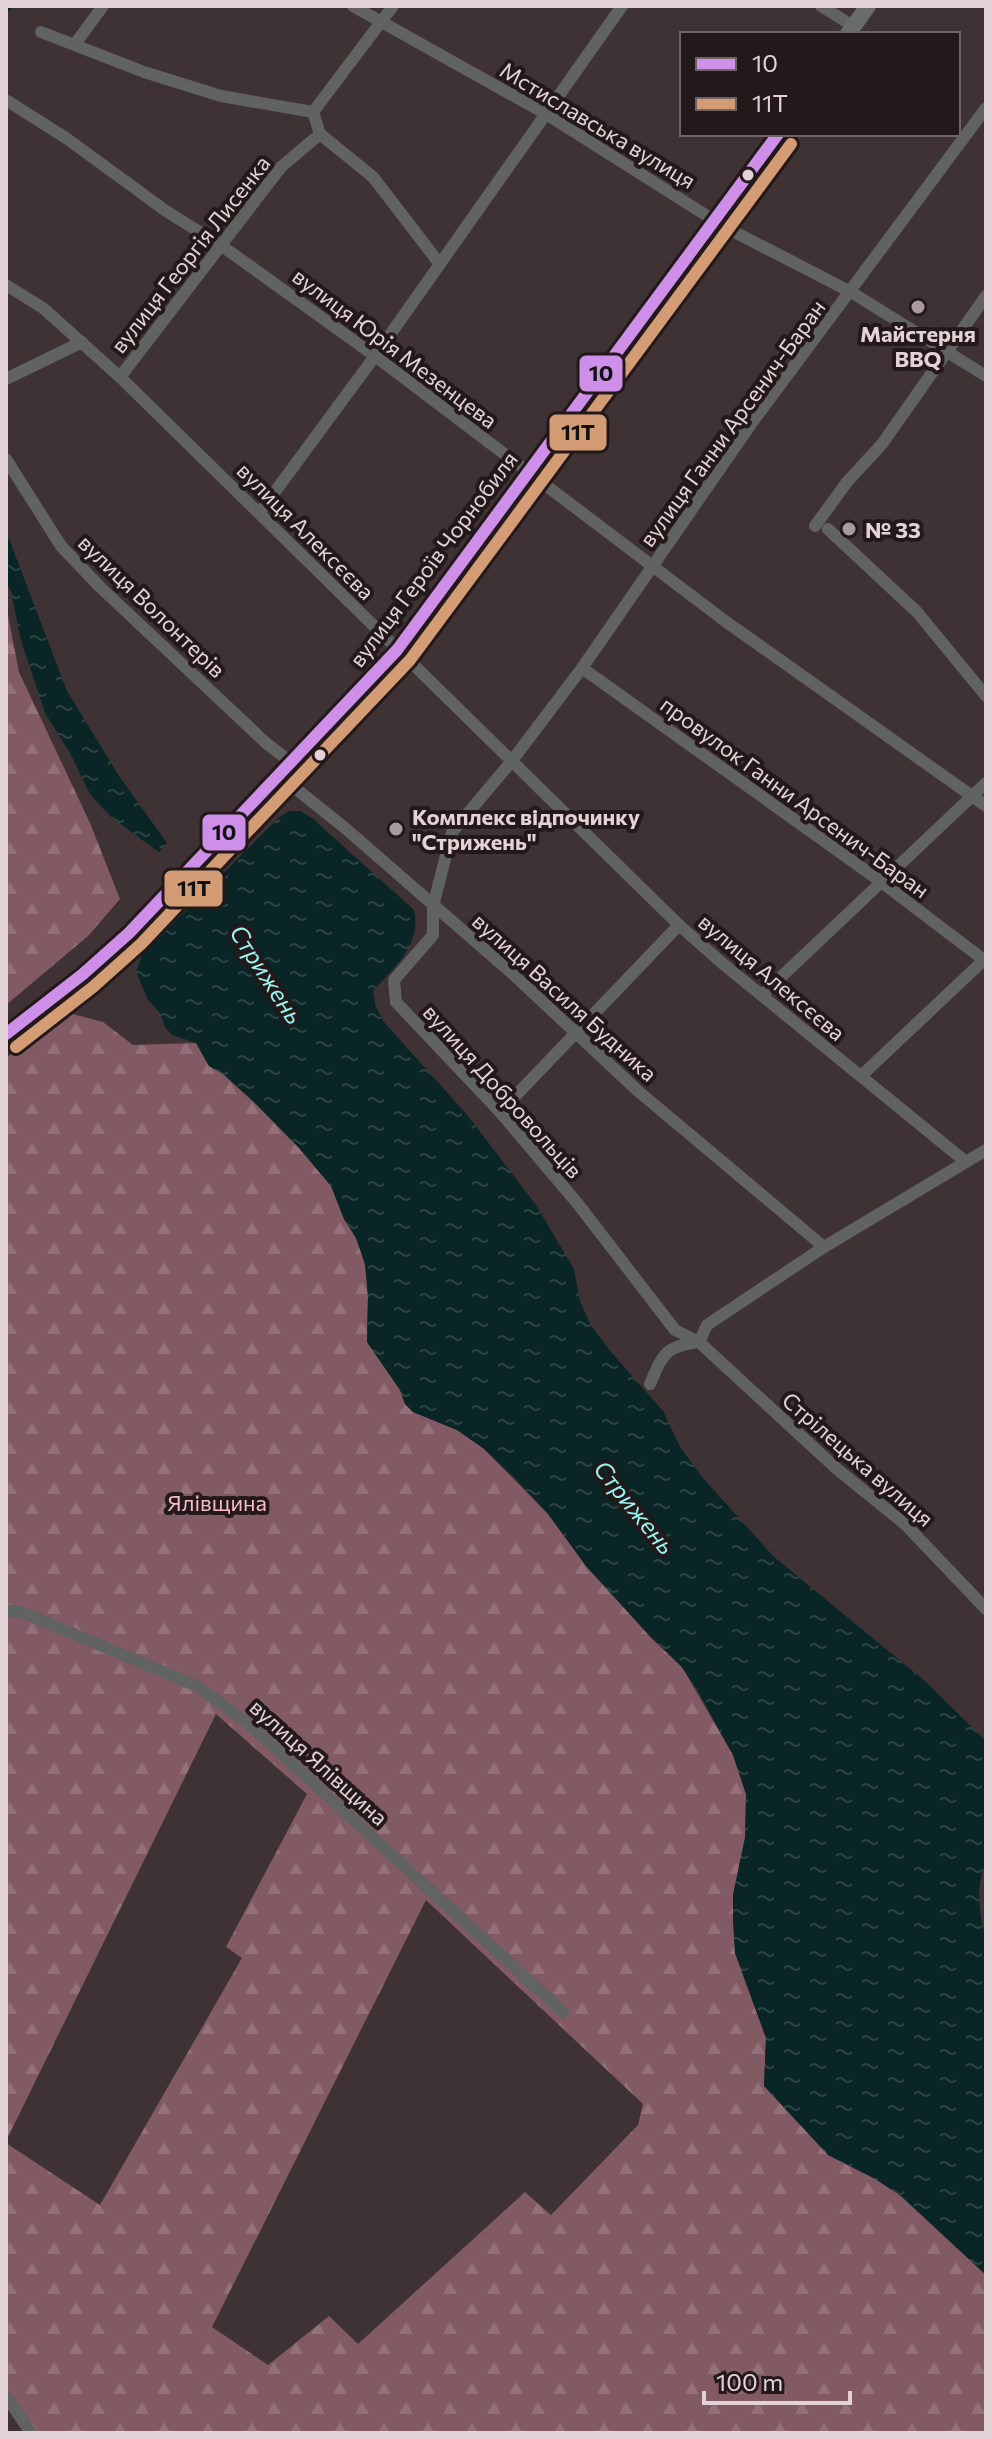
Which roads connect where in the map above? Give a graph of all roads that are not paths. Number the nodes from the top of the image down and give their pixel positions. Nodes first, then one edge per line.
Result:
1 (103, 6) edge
2 (353, 6) edge
3 (393, 6) edge
4 (622, 6) edge
5 (821, 6) edge
6 (868, 6) edge
7 (381, 22) junction
8 (851, 30) edge
9 (41, 32) dead end
10 (75, 44) junction
11 (6, 100) edge
12 (986, 108) edge
13 (313, 112) junction
14 (546, 114) junction
15 (320, 134) junction
16 (777, 136) edge
17 (715, 220) junction
18 (222, 246) junction
19 (439, 263) junction
20 (6, 285) edge
21 (851, 292) junction
22 (986, 296) edge
23 (82, 342) junction
24 (947, 351) junction
25 (375, 356) junction
26 (986, 376) edge
27 (120, 377) junction
28 (6, 379) edge
29 (6, 459) edge
30 (528, 472) junction
31 (260, 512) junction
32 (653, 567) junction
33 (397, 650) junction
34 (582, 668) junction
35 (986, 696) edge
36 (511, 762) junction
37 (292, 763) junction
38 (280, 776) junction
39 (986, 783) edge
40 (972, 796) junction
41 (986, 806) edge
42 (881, 882) junction
43 (433, 906) junction
44 (679, 925) junction
45 (985, 959) edge
46 (762, 995) junction
47 (577, 1033) junction
48 (6, 1034) edge
49 (861, 1076) junction
50 (500, 1112) junction
51 (986, 1150) edge
52 (966, 1162) junction
53 (824, 1247) junction
54 (699, 1342) junction
55 (650, 1384) dead end
56 (986, 1609) edge
57 (6, 1610) edge
58 (563, 2012) dead end
59 (6, 2396) edge
60 (31, 2433) edge

1 - 10 street
2 - 7 street, Мстиславська вулиця
3 - 7 street
4 - 14 street
5 - 8 street
6 - 8 main road
7 - 13 street
7 - 14 street, Мстиславська вулиця
9 - 10 street
10 - 13 street
11 - 18 street, вулиця Юрія Мезенцева
12 - 21 street, вулиця Ганни Арсенич-Баран
13 - 15 street
14 - 17 street, Мстиславська вулиця
14 - 19 street
15 - 18 street, вулиця Георгія Лисенка
15 - 19 street
16 - 17 main road, вулиця Героїв Чорнобиля
17 - 21 street, Мстиславська вулиця
17 - 30 main road, вулиця Героїв Чорнобиля
18 - 25 street, вулиця Юрія Мезенцева
18 - 27 street, вулиця Георгія Лисенка
19 - 25 street
20 - 23 street, вулиця Алексєєва
21 - 24 street, Мстиславська вулиця
21 - 32 street, вулиця Ганни Арсенич-Баран
22 - 24 street
23 - 27 street, вулиця Алексєєва
23 - 28 street
24 - 26 street, Мстиславська вулиця
24 - 35 street
25 - 30 street, вулиця Юрія Мезенцева
25 - 31 street
27 - 31 street, вулиця Алексєєва
29 - 37 street, вулиця Волонтерів
30 - 32 street, вулиця Юрія Мезенцева
30 - 33 main road, вулиця Героїв Чорнобиля
31 - 33 street, вулиця Алексєєва
32 - 34 street, вулиця Ганни Арсенич-Баран
32 - 40 street, вулиця Юрія Мезенцева
33 - 36 street, вулиця Алексєєва
33 - 37 main road, вулиця Героїв Чорнобиля
34 - 36 street, вулиця Ганни Арсенич-Баран
34 - 42 street, провулок Ганни Арсенич-Баран
36 - 43 street, вулиця Добровольців
36 - 44 street, вулиця Алексєєва
37 - 38 main road, вулиця Героїв Чорнобиля
38 - 43 street, вулиця Василя Будника
38 - 48 main road, вулиця Героїв Чорнобиля
39 - 40 street
40 - 41 street, вулиця Юрія Мезенцева
40 - 42 street
42 - 45 street, провулок Ганни Арсенич-Баран
42 - 46 street
43 - 47 street, вулиця Василя Будника
43 - 50 street, вулиця Добровольців
44 - 46 street, вулиця Алексєєва
44 - 47 street
45 - 49 street
46 - 49 street, вулиця Алексєєва
47 - 50 street
47 - 53 street, вулиця Василя Будника
49 - 52 street, вулиця Алексєєва
50 - 54 street, вулиця Добровольців
51 - 52 street
52 - 53 street
53 - 54 street
54 - 55 street
54 - 56 street, Стрілецька вулиця
57 - 58 street, вулиця Ялівщина
59 - 60 street

